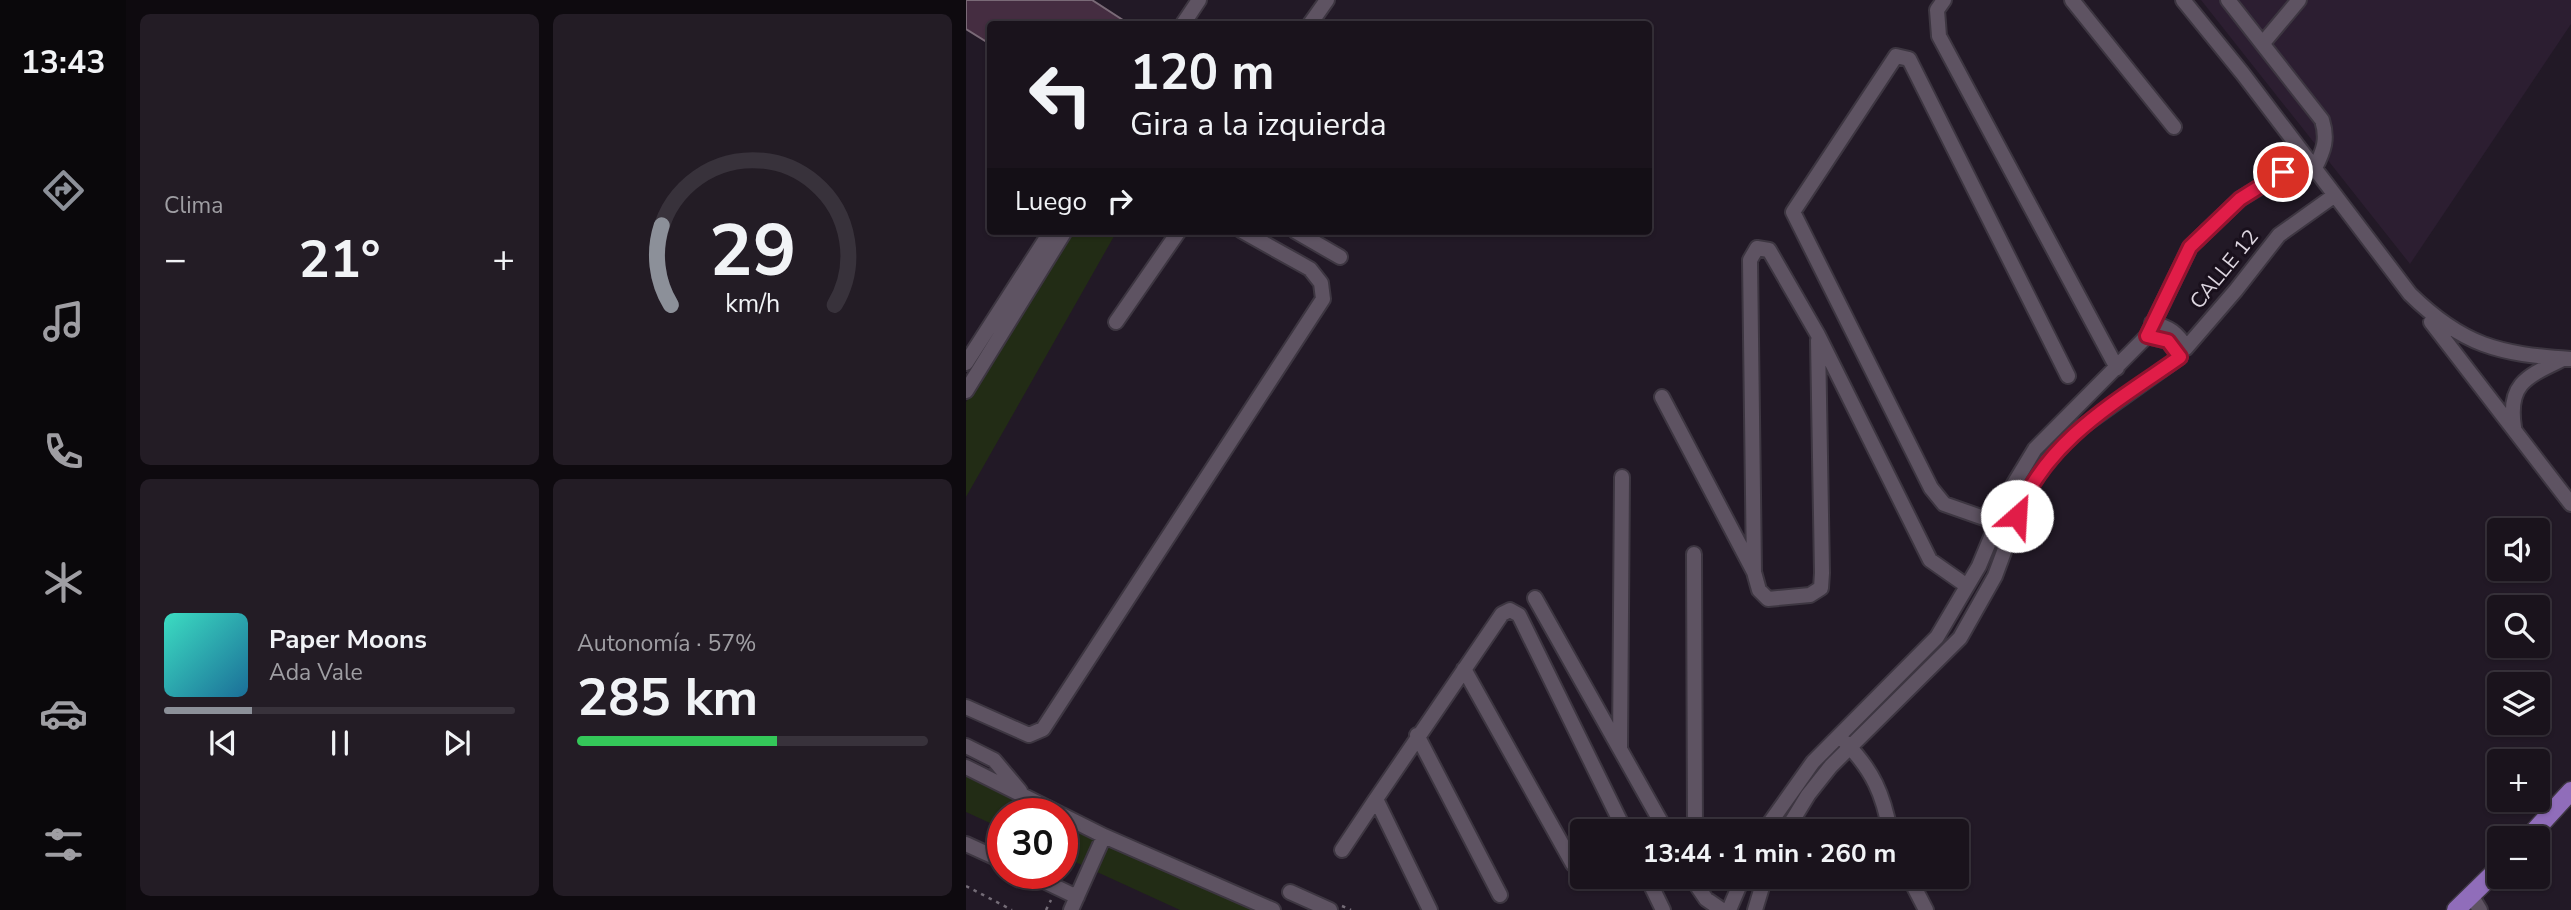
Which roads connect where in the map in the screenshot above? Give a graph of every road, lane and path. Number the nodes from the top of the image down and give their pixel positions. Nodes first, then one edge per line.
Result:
1 (1199, 0) edge
2 (1327, 0) edge
3 (1944, 0) edge
4 (2072, 0) edge
5 (2228, 0) edge
6 (2299, 0) edge
7 (2190, 2) edge
8 (1185, 21) edge
9 (1312, 21) edge
10 (2263, 43) junction
11 (2174, 127) dead end
12 (2311, 163) junction
13 (2335, 195) junction
14 (1048, 235) edge
15 (1063, 235) edge
16 (1177, 235) edge
17 (1249, 235) edge
18 (1302, 235) edge
19 (1340, 257) dead end
20 (2410, 294) junction
21 (1116, 322) dead end
22 (2149, 330) junction
23 (1818, 335) junction
24 (2567, 359) edge
25 (966, 363) edge
26 (2118, 368) junction
27 (2068, 376) dead end
28 (966, 391) edge
29 (1662, 397) dead end
30 (2515, 432) junction
31 (1622, 477) dead end
32 (2012, 487) junction
33 (2025, 495) junction
34 (2571, 504) edge
35 (1998, 523) junction
36 (1694, 554) dead end
37 (1979, 566) junction
38 (1754, 572) junction
39 (1994, 576) junction
40 (1967, 586) junction
41 (1535, 598) dead end
42 (1464, 669) junction
43 (966, 707) edge
44 (1418, 735) junction
45 (1837, 735) junction
46 (966, 746) edge
47 (1850, 748) junction
48 (1620, 749) junction
49 (966, 767) edge
50 (2571, 791) edge
51 (1023, 795) junction
52 (1029, 798) edge
53 (1376, 799) junction
54 (1619, 819) edge
55 (1659, 819) edge
56 (1695, 819) edge
57 (1772, 819) edge
58 (1793, 819) edge
59 (1886, 819) edge
60 (1078, 823) edge
61 (2539, 826) edge
62 (1104, 836) junction
63 (966, 844) edge
64 (1342, 850) dead end
65 (987, 854) edge
66 (1570, 859) edge
67 (966, 886) edge
68 (2487, 886) edge
69 (1052, 889) edge
70 (1653, 889) edge
71 (1700, 889) edge
72 (1738, 889) edge
73 (1761, 889) edge
74 (1915, 889) edge
75 (1290, 892) dead end
76 (1500, 895) dead end
77 (1074, 903) edge
78 (2475, 903) edge
79 (1012, 910) edge
80 (1273, 910) edge
81 (1327, 910) edge
82 (1430, 910) edge
83 (1663, 910) edge
84 (1722, 910) edge
85 (1729, 910) edge
86 (1755, 910) edge
87 (1926, 910) edge
88 (2456, 910) edge

1 - 8 street
2 - 9 street
3 - 26 street
4 - 11 street
5 - 10 street
6 - 10 street
7 - 12 street
10 - 12 street
12 - 13 street
12 - 22 street, CALLE 12
13 - 20 street
13 - 22 street, CALLE 12
14 - 25 street
15 - 28 street
16 - 21 street
17 - 43 street
18 - 19 street
20 - 24 street
20 - 30 street
22 - 26 street
22 - 33 street
23 - 38 street
23 - 38 street
23 - 40 street
24 - 30 street
26 - 32 street
27 - 35 street
29 - 38 street
30 - 34 street
31 - 48 street
32 - 33 street
32 - 35 street
33 - 39 street
35 - 37 street
36 - 56 street
37 - 39 street
37 - 40 street
39 - 47 street
40 - 45 street
41 - 48 street
42 - 44 street
42 - 54 street
42 - 66 street
44 - 53 street
44 - 76 street
45 - 47 street
45 - 57 street
46 - 51 street
47 - 58 street
47 - 59 street
48 - 55 street
49 - 51 street
50 - 61 main road
51 - 52 street
53 - 64 street
53 - 82 street
60 - 62 street
62 - 77 street
62 - 80 street
63 - 65 street
67 - 79 path
68 - 78 main road
69 - 77 street
70 - 83 street
71 - 84 street
72 - 85 street
73 - 86 street
74 - 87 street
75 - 81 street
78 - 88 main road

